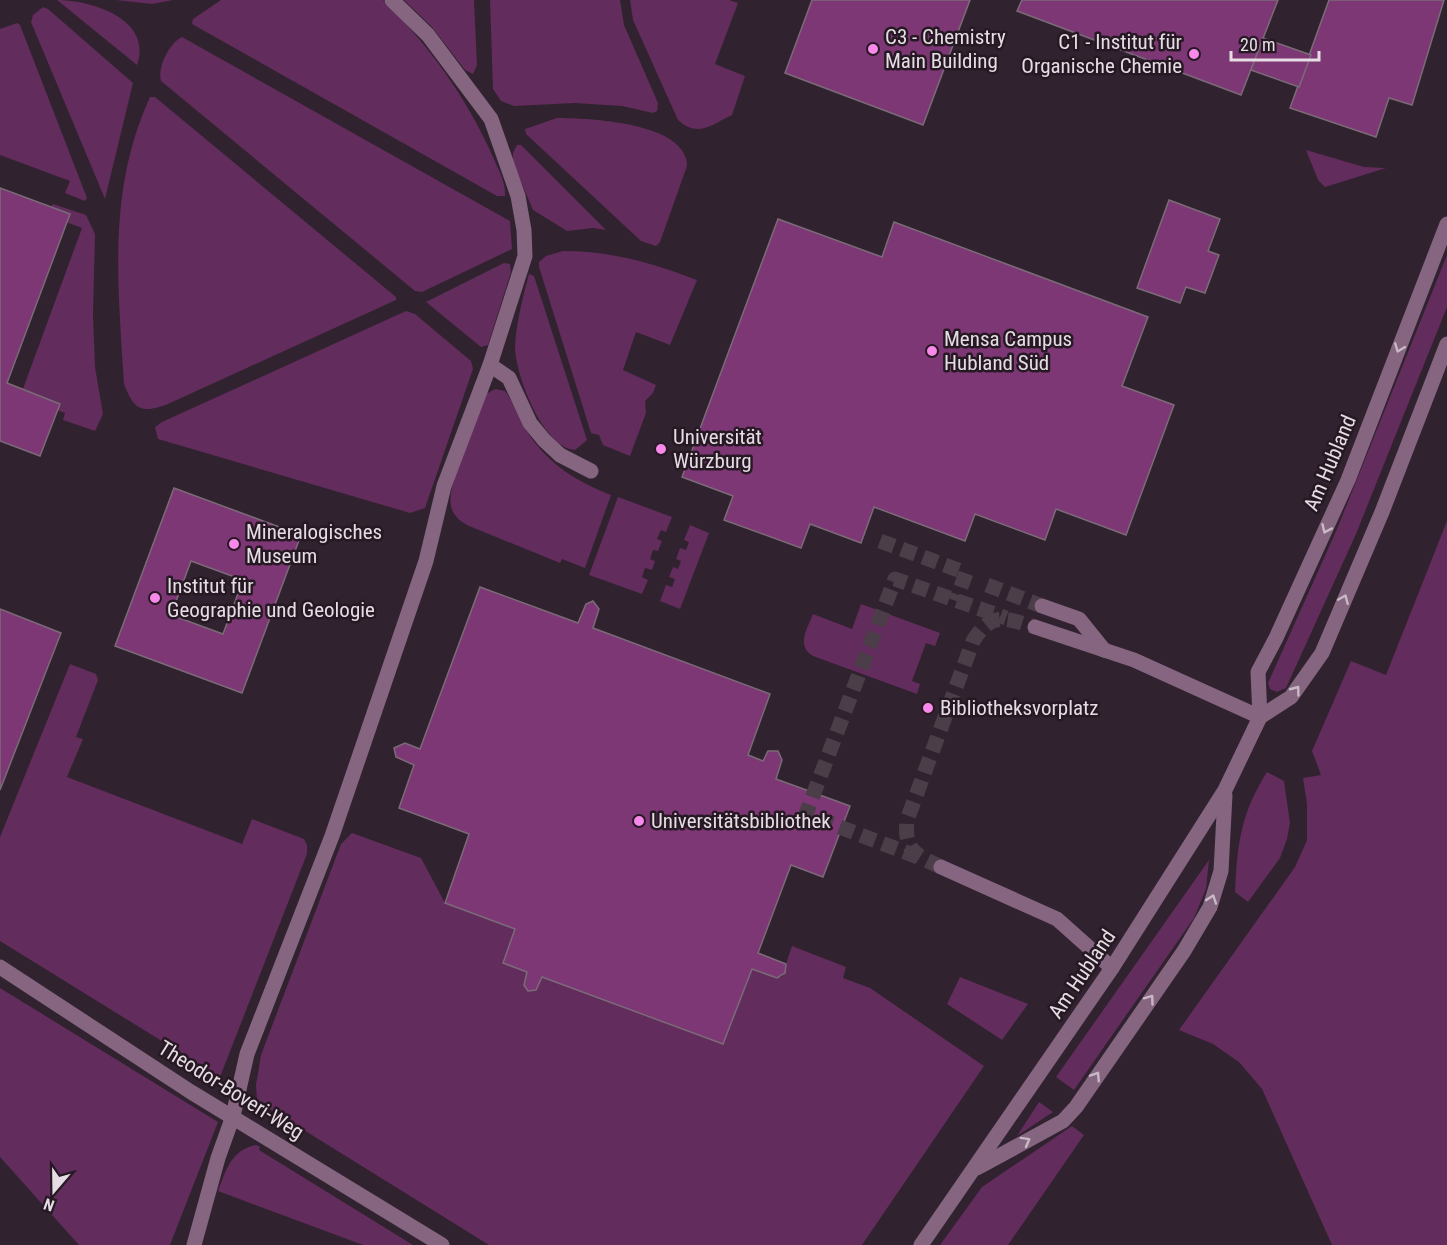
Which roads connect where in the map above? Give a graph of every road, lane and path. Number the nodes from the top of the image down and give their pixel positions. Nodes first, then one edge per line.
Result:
1 (392, 0) edge
2 (1447, 224) edge
3 (1447, 344) edge
4 (490, 365) junction
5 (591, 471) dead end
6 (1042, 606) tunnel mouth
7 (1035, 627) tunnel mouth
8 (1104, 650) junction
9 (1260, 717) junction
10 (1225, 790) junction
11 (941, 867) tunnel mouth
12 (0, 967) edge
13 (1112, 968) junction
14 (233, 1116) junction
15 (975, 1170) junction
16 (194, 1245) edge
17 (442, 1245) edge
18 (921, 1245) edge

1 - 4 street
2 -> 9 street, Am Hubland
9 -> 3 street
4 - 5 street
4 - 14 street
6 - 8 street
7 - 8 street
8 - 9 street
9 - 10 street, Am Hubland
10 - 13 street, Am Hubland
15 -> 10 street
11 - 13 street
12 - 14 street, Theodor-Boveri-Weg
13 - 15 street, Am Hubland
14 - 16 street
14 - 17 street, Theodor-Boveri-Weg
15 - 18 street, Am Hubland

